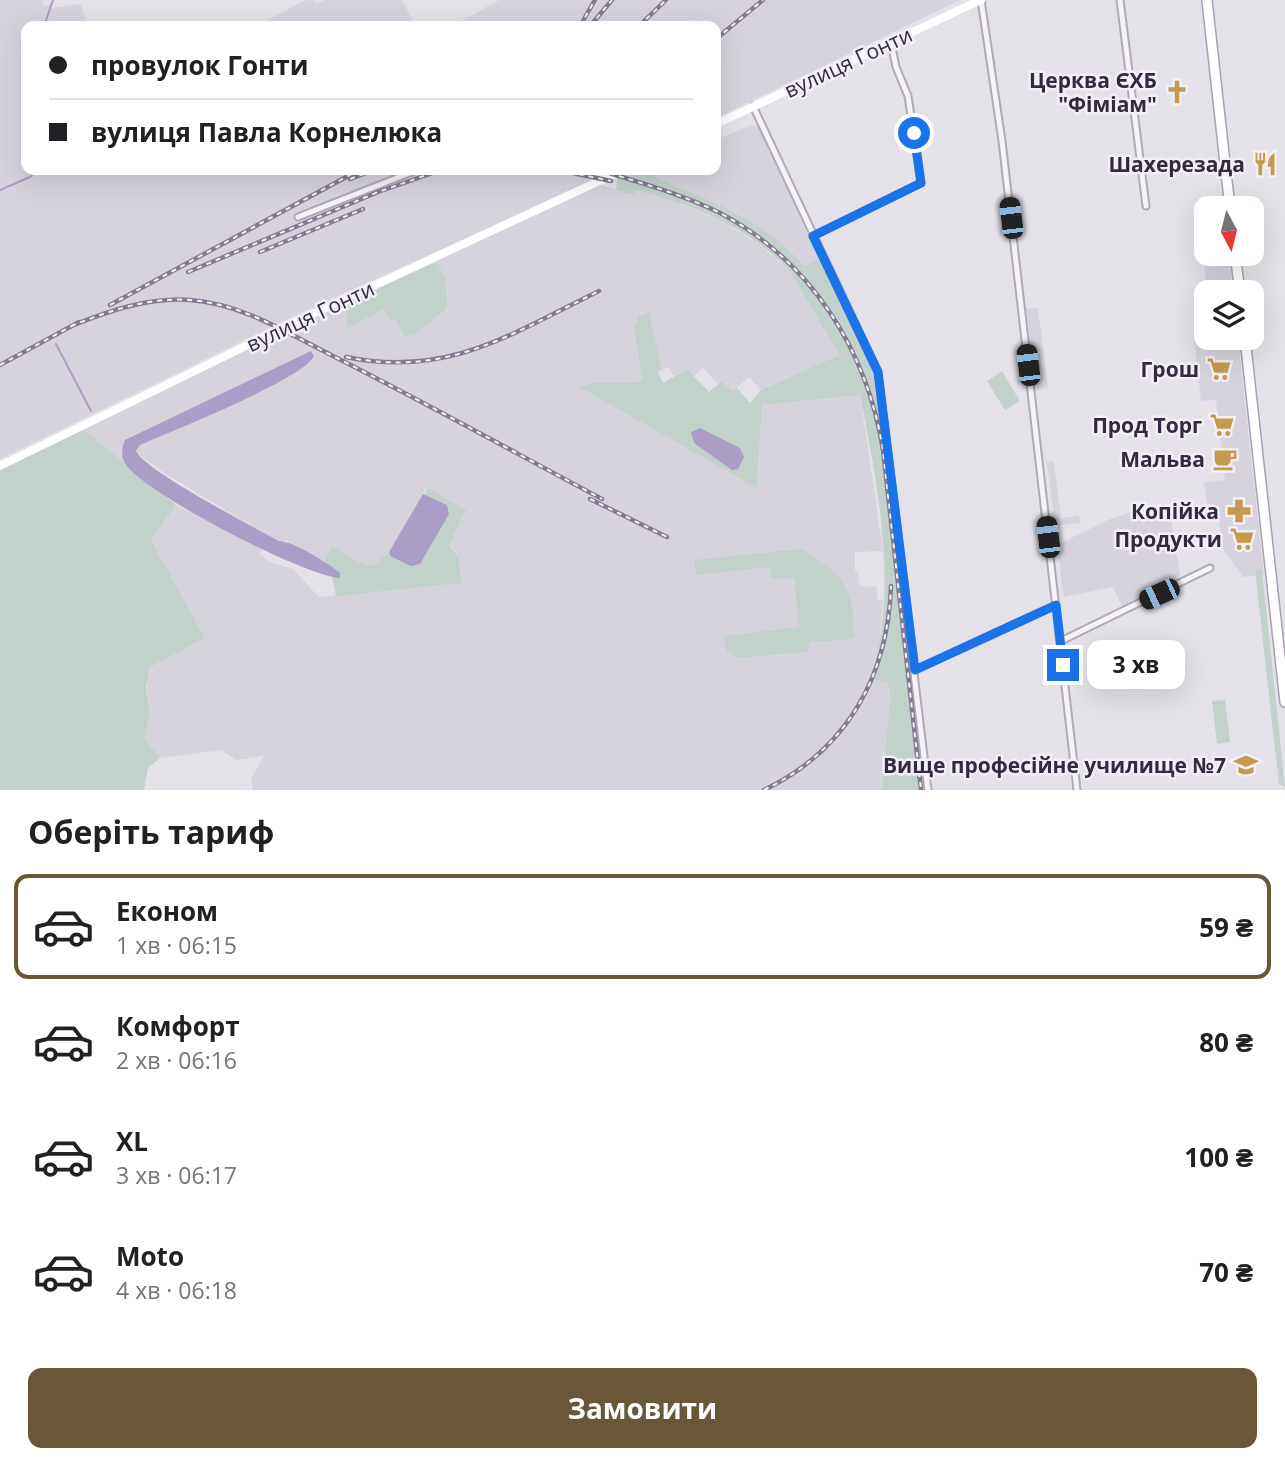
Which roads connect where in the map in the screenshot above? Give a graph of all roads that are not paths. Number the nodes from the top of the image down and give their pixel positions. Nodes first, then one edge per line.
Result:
1 (981, 0) edge
2 (1120, 0) edge
3 (1207, 0) edge
4 (891, 42) junction
5 (753, 106) junction
6 (721, 122) edge
7 (404, 175) edge
8 (600, 175) edge
9 (612, 175) edge
10 (608, 177) junction
11 (1229, 196) edge
12 (1146, 206) dead end
13 (298, 216) dead end
14 (813, 236) junction
15 (1246, 350) edge
16 (0, 466) edge
17 (1210, 568) dead end
18 (1056, 605) junction
19 (1061, 641) junction
20 (915, 670) junction
21 (1285, 702) edge
22 (928, 790) edge
23 (1077, 790) edge

1 - 4 street, вулиця Гонти
1 - 18 street
2 - 12 street
3 - 11 main road
4 - 5 street, вулиця Гонти
4 - 14 street
5 - 6 street, вулиця Гонти
5 - 14 street
7 - 13 street
8 - 10 street
9 - 10 street, вулиця Гонти
10 - 16 street, вулиця Гонти
14 - 20 street
15 - 21 main road
17 - 19 street
18 - 19 street
18 - 20 street
19 - 23 street
20 - 22 street

